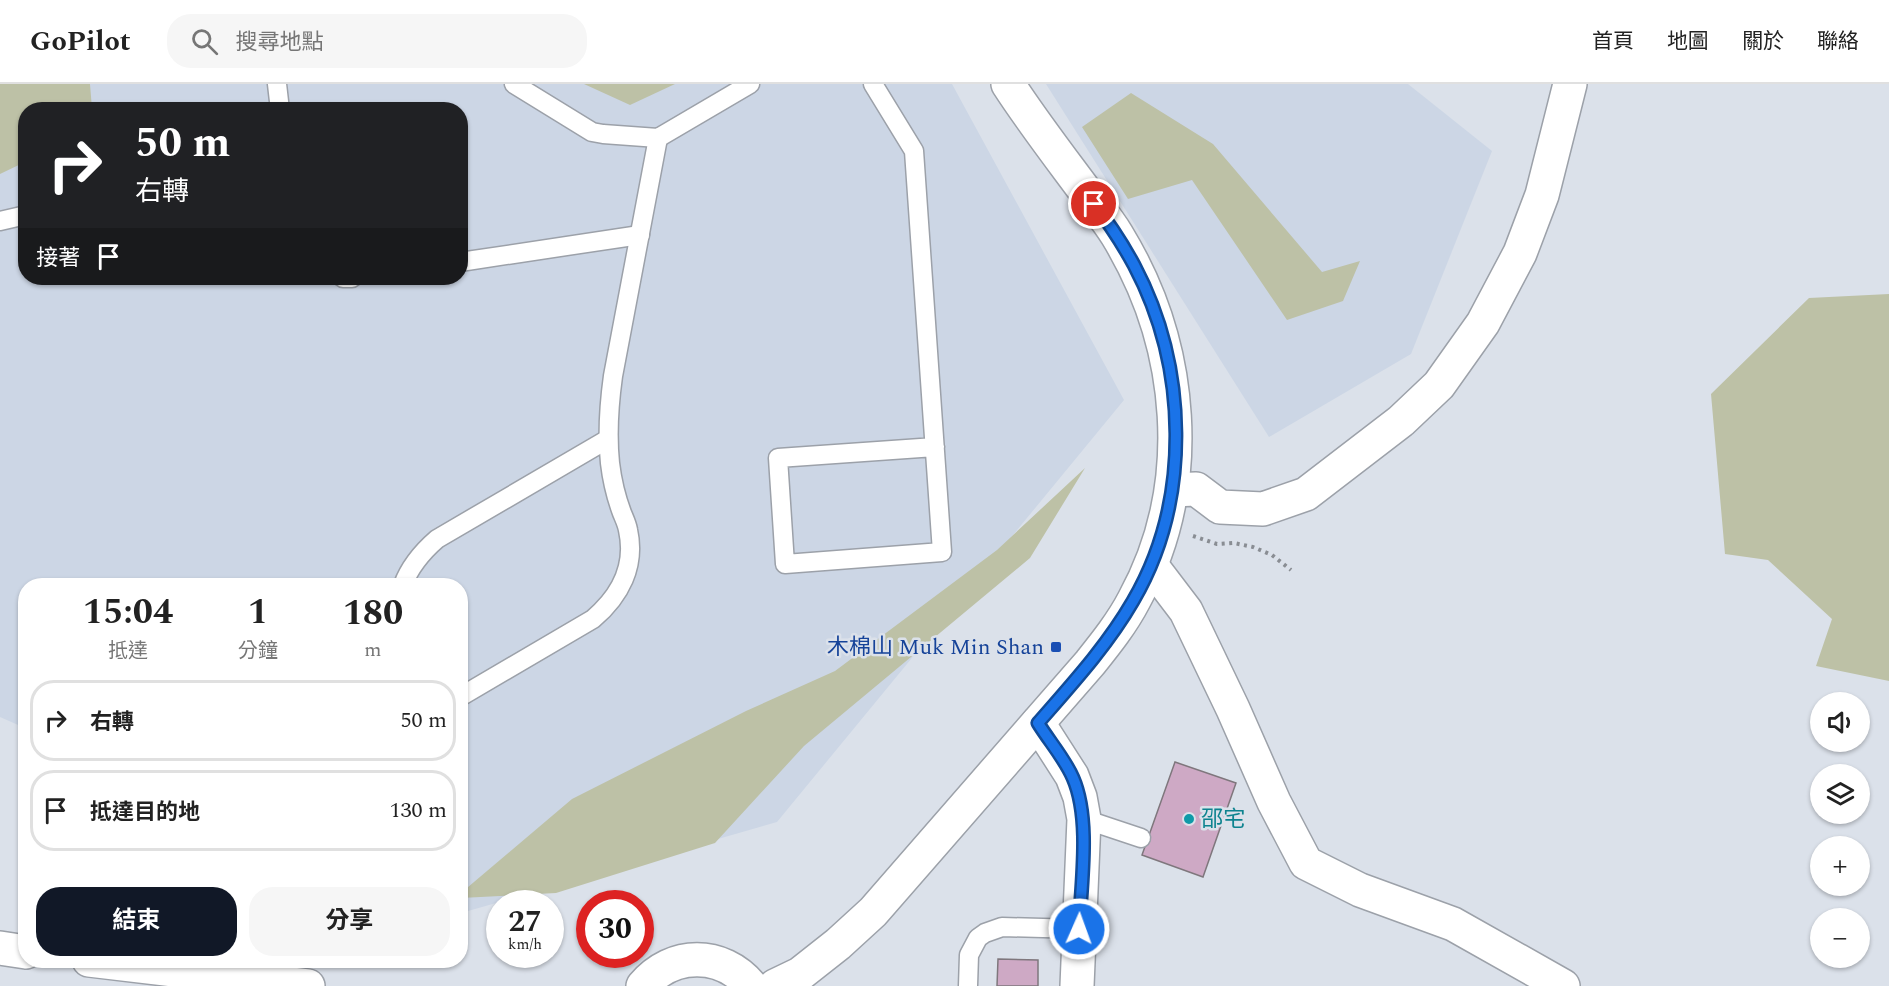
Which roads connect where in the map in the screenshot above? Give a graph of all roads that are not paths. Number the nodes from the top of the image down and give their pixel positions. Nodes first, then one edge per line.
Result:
1 (277, 84) edge
2 (514, 84) edge
3 (750, 84) edge
4 (873, 84) edge
5 (1008, 84) edge
6 (1570, 84) edge
7 (279, 102) edge
8 (658, 138) junction
9 (18, 217) edge
10 (0, 221) edge
11 (640, 235) junction
12 (468, 261) edge
13 (608, 440) junction
14 (935, 447) junction
15 (1172, 490) junction
16 (1151, 565) junction
17 (406, 578) edge
18 (468, 692) edge
19 (1038, 723) junction
20 (1084, 819) junction
21 (1141, 838) dead end
22 (1079, 929) junction
23 (0, 948) edge
24 (18, 951) edge
25 (156, 968) edge
26 (308, 986) edge
27 (643, 986) edge
28 (751, 986) edge
29 (775, 986) edge
30 (968, 986) edge
31 (1077, 986) edge
32 (1563, 986) edge

1 - 7 lane
2 - 8 lane
3 - 8 lane
4 - 14 lane
5 - 15 street
6 - 15 street
8 - 11 lane
9 - 10 lane
11 - 12 lane
11 - 13 lane
13 - 17 lane
13 - 18 lane
14 - 14 lane
15 - 16 street
16 - 19 street
16 - 32 street
19 - 20 street
19 - 29 street
20 - 21 lane
20 - 22 street
22 - 30 lane
22 - 31 street
23 - 24 street
25 - 26 street
27 - 28 street

